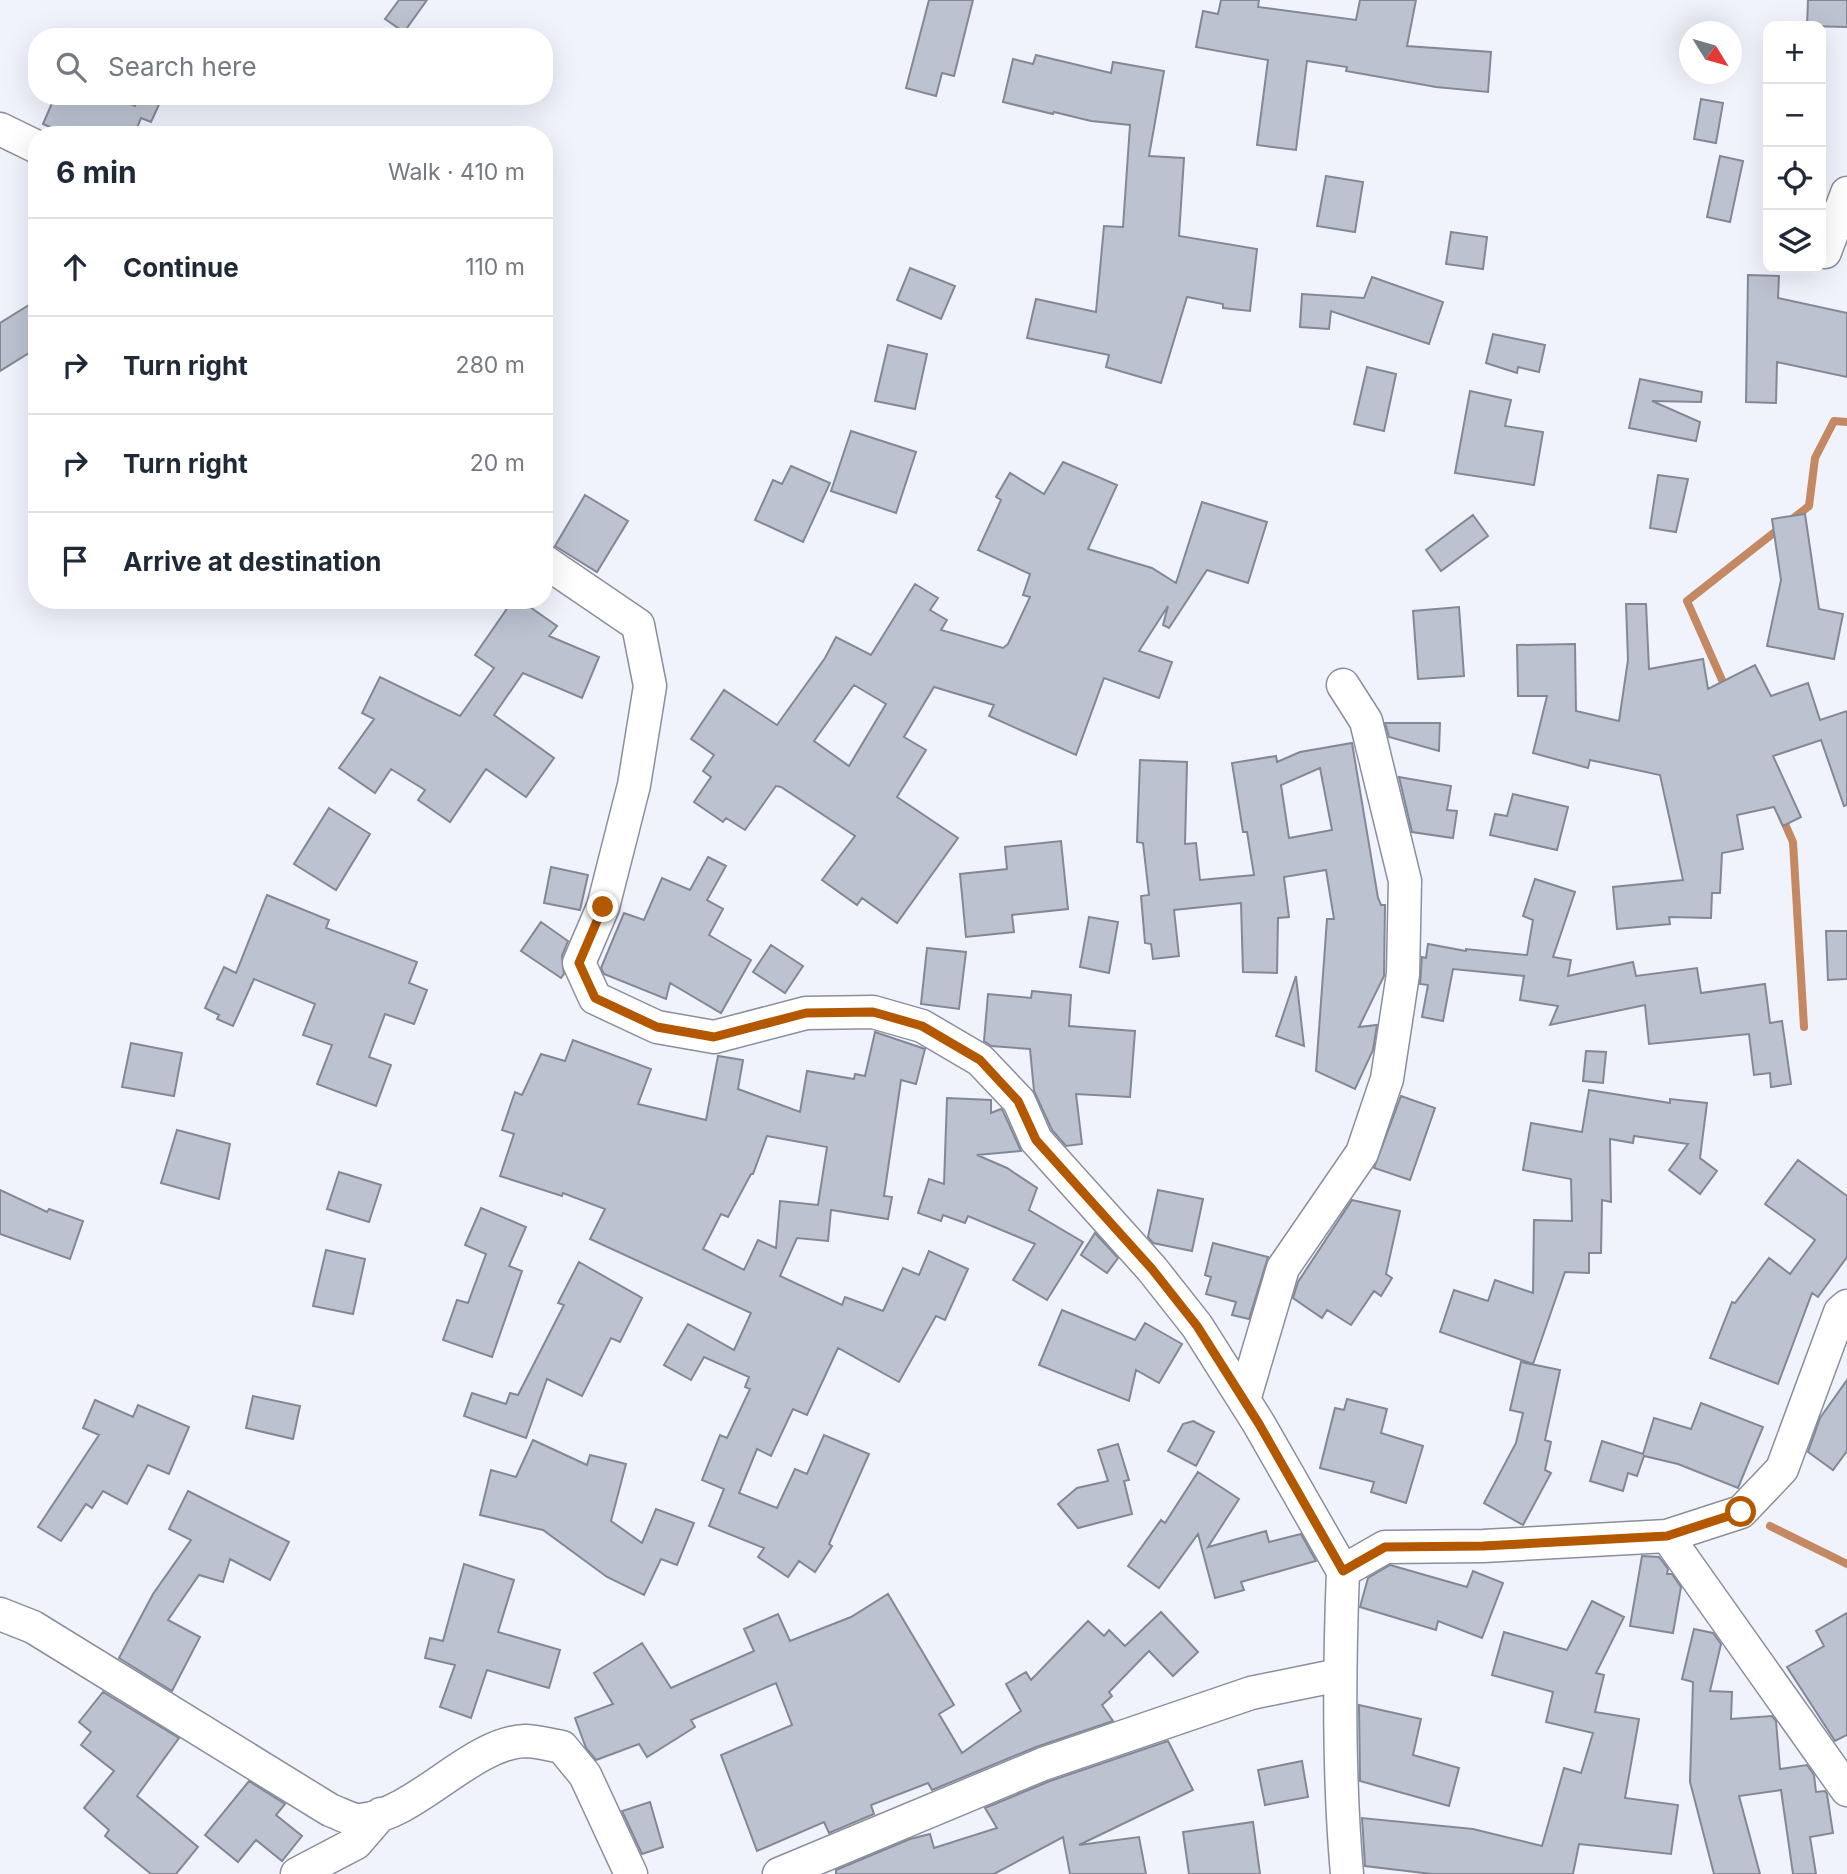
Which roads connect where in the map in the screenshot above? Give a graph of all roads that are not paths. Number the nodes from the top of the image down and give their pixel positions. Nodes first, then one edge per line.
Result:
1 (0, 129) edge
2 (28, 143) edge
3 (1847, 193) edge
4 (1826, 249) edge
5 (553, 567) edge
6 (1343, 685) dead end
7 (1847, 1306) edge
8 (1244, 1400) junction
9 (1667, 1536) junction
10 (1343, 1571) junction
11 (0, 1614) edge
12 (1339, 1675) junction
13 (1847, 1790) edge
14 (381, 1814) junction
15 (297, 1874) edge
16 (631, 1874) edge
17 (779, 1874) edge
18 (1347, 1874) edge

1 - 2 street
3 - 4 street
5 - 8 street
6 - 8 street
7 - 9 street
8 - 10 street
9 - 10 street
9 - 13 street
10 - 12 street
11 - 14 street
12 - 17 street
12 - 18 street
14 - 15 street
14 - 16 street

